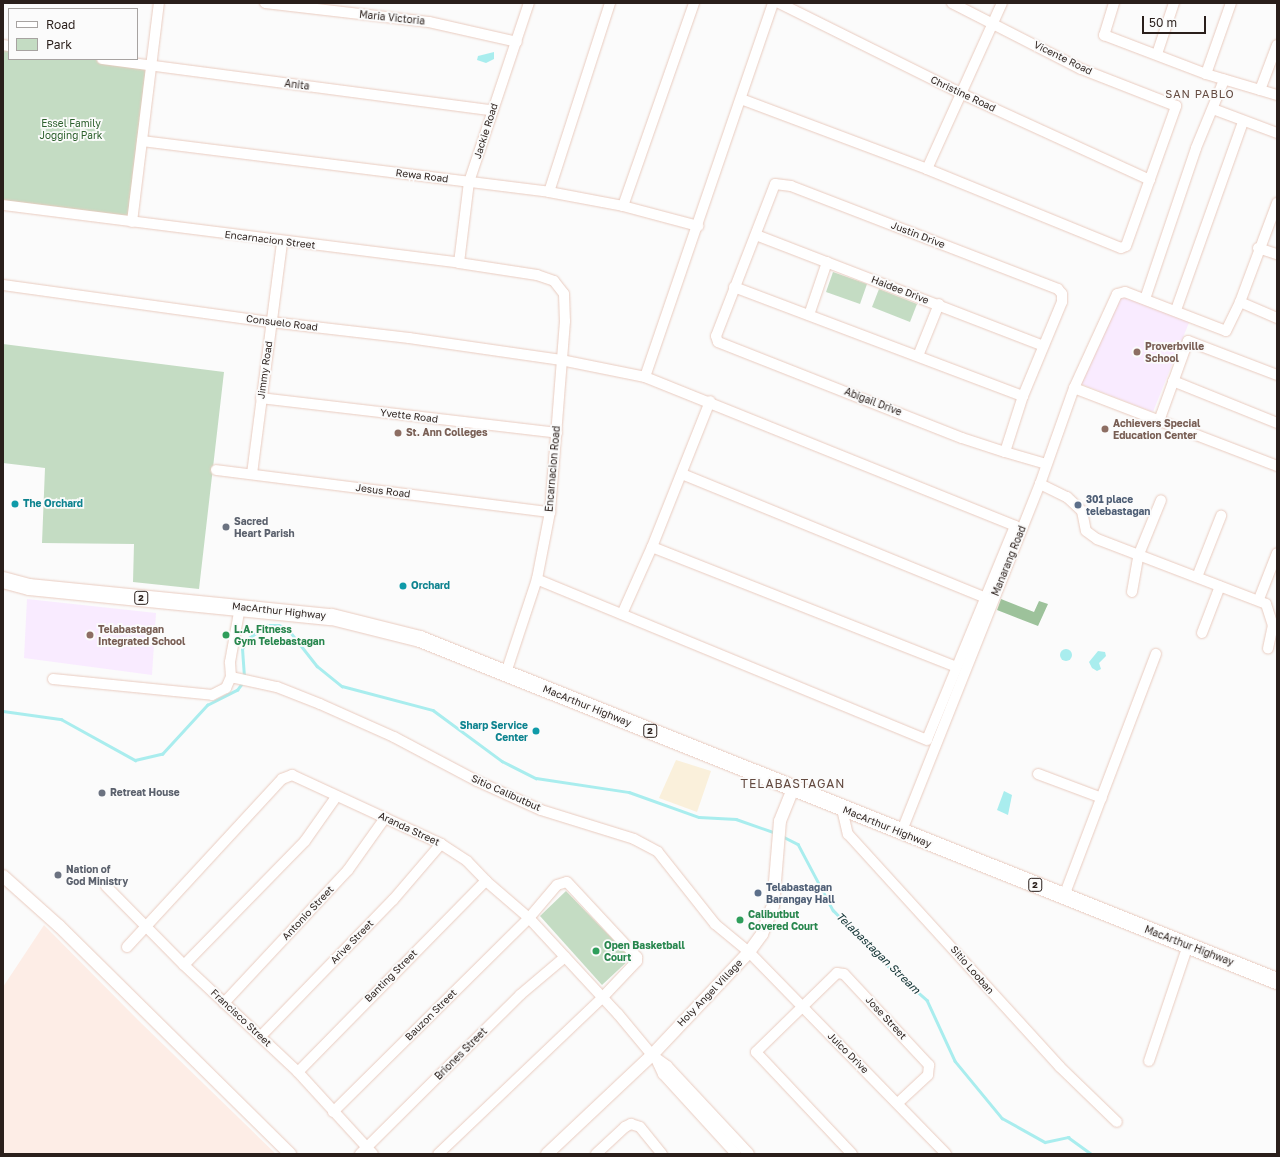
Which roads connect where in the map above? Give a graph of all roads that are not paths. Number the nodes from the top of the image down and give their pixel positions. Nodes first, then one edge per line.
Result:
1 (159, 3) edge
2 (265, 3) edge
3 (529, 3) edge
4 (610, 3) edge
5 (694, 3) edge
6 (773, 3) edge
7 (779, 3) edge
8 (952, 3) edge
9 (1002, 3) edge
10 (1114, 3) edge
11 (1174, 3) edge
12 (1231, 3) edge
13 (994, 23) junction
14 (517, 42) junction
15 (1277, 45) edge
16 (1157, 54) junction
17 (109, 60) edge
18 (152, 66) junction
19 (1206, 74) junction
20 (1224, 80) junction
21 (1260, 90) junction
22 (960, 93) junction
23 (1277, 95) edge
24 (741, 99) junction
25 (1213, 109) junction
26 (492, 110) junction
27 (1242, 122) junction
28 (1277, 133) edge
29 (142, 141) junction
30 (927, 169) junction
31 (1150, 180) junction
32 (469, 182) junction
33 (549, 192) junction
34 (1277, 202) edge
35 (3, 205) edge
36 (623, 206) junction
37 (132, 222) junction
38 (698, 226) junction
39 (756, 235) junction
40 (282, 242) junction
41 (1258, 248) junction
42 (1277, 254) edge
43 (827, 262) junction
44 (459, 263) junction
45 (537, 275) joint
46 (3, 285) edge
47 (734, 288) junction
48 (1145, 299) junction
49 (1240, 302) junction
50 (939, 304) junction
51 (1176, 310) junction
52 (809, 315) junction
53 (1277, 318) edge
54 (271, 322) junction
55 (1044, 346) junction
56 (918, 356) junction
57 (561, 360) junction
58 (1277, 375) edge
59 (645, 377) junction
60 (1173, 381) junction
61 (1074, 388) junction
62 (1023, 396) junction
63 (261, 398) junction
64 (710, 401) junction
65 (1159, 421) junction
66 (1277, 423) edge
67 (557, 433) junction
68 (1005, 452) junction
69 (1046, 464) junction
70 (1277, 466) edge
71 (216, 470) dead end
72 (252, 474) junction
73 (682, 474) junction
74 (1040, 484) junction
75 (1161, 500) dead end
76 (550, 512) junction
77 (1221, 516) dead end
78 (652, 547) junction
79 (1277, 553) edge
80 (1139, 554) junction
81 (1197, 577) junction
82 (537, 579) junction
83 (3, 580) edge
84 (1220, 586) junction
85 (29, 587) junction
86 (3, 590) edge
87 (1132, 592) dead end
88 (986, 598) junction
89 (1259, 599) junction
90 (240, 607) junction
91 (622, 614) junction
92 (1202, 633) dead end
93 (1268, 648) dead end
94 (1156, 654) dead end
95 (956, 667) junction
96 (506, 673) junction
97 (234, 678) junction
98 (53, 679) dead end
99 (1038, 774) dead end
100 (793, 789) junction
101 (336, 797) junction
102 (1102, 798) junction
103 (842, 809) junction
104 (385, 818) junction
105 (901, 833) junction
106 (440, 844) junction
107 (3, 876) edge
108 (486, 882) junction
109 (106, 886) dead end
110 (1064, 896) junction
111 (529, 918) junction
112 (146, 927) junction
113 (1188, 945) junction
114 (127, 947) dead end
115 (749, 952) junction
116 (565, 957) junction
117 (184, 965) junction
118 (1277, 981) edge
119 (602, 998) junction
120 (224, 1003) junction
121 (801, 1005) junction
122 (261, 1036) junction
123 (654, 1057) junction
124 (1149, 1061) dead end
125 (298, 1072) junction
126 (898, 1103) junction
127 (333, 1112) junction
128 (1117, 1122) dead end
129 (366, 1152) edge
130 (598, 1153) edge
131 (943, 1153) edge
132 (290, 1154) edge
133 (438, 1154) edge
134 (547, 1154) edge
135 (662, 1154) edge
136 (736, 1154) edge
137 (749, 1154) edge
138 (852, 1154) edge

1 - 18 street
2 - 14 street, Maria Victoria
3 - 14 street, Jackie Road
4 - 33 street
5 - 36 street
6 - 24 street
7 - 22 street, Christine Road
8 - 13 street, Vicente Road
9 - 13 street
10 - 16 street
11 - 16 street
12 - 19 street
13 - 22 street
13 - 31 street, Vicente Road
14 - 26 street, Jackie Road
15 - 21 street
16 - 19 street
17 - 18 street, Anita
18 - 26 street, Anita
18 - 29 street
19 - 20 street
20 - 21 street
20 - 25 street
21 - 23 street
22 - 30 street
22 - 31 street, Christine Road
24 - 30 street
24 - 38 street
25 - 27 street
25 - 48 street
26 - 32 street, Jackie Road
27 - 28 street
27 - 51 street
29 - 32 street, Rewa Road
29 - 37 street
30 - 31 street
32 - 33 street, Rewa Road
32 - 44 street, Jackie Road
33 - 36 street, Rewa Road
34 - 41 street
35 - 37 street, Encarnacion Street
36 - 38 street, Rewa Road
37 - 40 street, Encarnacion Street
38 - 59 street
39 - 43 street, Haidee Drive
39 - 47 street
39 - 55 street, Justin Drive
40 - 44 street, Encarnacion Street
40 - 54 street, Jimmy Road
41 - 42 street
41 - 49 street
43 - 50 street, Haidee Drive
43 - 52 street
44 - 45 street, Encarnacion Street
45 - 57 street, Encarnacion Road
46 - 54 street, Consuelo Road
47 - 52 street
47 - 68 street, Abigail Drive
48 - 51 street
48 - 61 street, Manarang Road
49 - 51 street
49 - 53 street
50 - 55 street, Haidee Drive
50 - 56 street
52 - 56 street
54 - 57 street, Consuelo Road
54 - 63 street, Jimmy Road
55 - 62 street
56 - 62 street
57 - 59 street, Consuelo Road
57 - 67 street, Encarnacion Road
58 - 60 street
59 - 64 street, Consuelo Road
60 - 65 street
60 - 66 street
61 - 65 street
61 - 69 street, Manarang Road
62 - 68 street
63 - 67 street, Yvette Road
63 - 72 street, Jimmy Road
64 - 73 street
64 - 88 street, Consuelo Road
65 - 70 street
67 - 76 street, Encarnacion Road
68 - 69 street, Abigail Drive
69 - 74 street, Manarang Road
71 - 72 street, Jesus Road
72 - 76 street, Jesus Road
73 - 78 street
73 - 88 street
74 - 80 street
74 - 105 street, Manarang Road
75 - 80 street
76 - 82 street, Encarnacion Road
77 - 81 street
78 - 91 street
78 - 95 street
79 - 89 street
80 - 81 street
80 - 87 street
81 - 84 street
82 - 91 street
82 - 96 street, Encarnacion Road
83 - 85 highway, MacArthur Highway / 2
84 - 89 street
84 - 92 street
85 - 86 highway, MacArthur Highway / 2
85 - 90 highway, MacArthur Highway / 2
88 - 95 street
89 - 93 street
90 - 96 highway, MacArthur Highway / 2
90 - 97 street
91 - 95 street
94 - 102 street
96 - 100 highway, MacArthur Highway / 2
97 - 98 street
97 - 115 street, Sitio Calibutbut
99 - 102 street
100 - 103 highway, MacArthur Highway / 2
100 - 115 street, Holy Angel Village
101 - 104 street, Aranda Street
101 - 112 street, Aranda Street
101 - 117 street
102 - 110 street
103 - 105 highway, MacArthur Highway / 2
103 - 128 street, Sitio Looban
104 - 106 street, Aranda Street
104 - 120 street, Antonio Street
105 - 110 highway, MacArthur Highway / 2
106 - 108 street, Aranda Street
106 - 122 street, Arive Street
107 - 132 street
108 - 111 street, Aranda Street
108 - 125 street, Banting Street
109 - 112 street, Francisco Street
110 - 113 highway, MacArthur Highway / 2
111 - 116 street, Aranda Street
111 - 119 street, Bauzon Street
111 - 127 street, Bauzon Street
112 - 114 street, Aranda Street
112 - 117 street, Francisco Street
113 - 118 highway, MacArthur Highway / 2
113 - 124 street
115 - 121 street, Juico Drive
115 - 123 street, Holy Angel Village
116 - 119 street, Aranda Street
116 - 129 street, Briones Street
117 - 120 street, Francisco Street
119 - 123 street, Aranda Street
119 - 133 street
120 - 122 street, Francisco Street
121 - 126 street, Juico Drive
121 - 126 street, Jose Street
121 - 138 street, Jose Street
122 - 125 street, Francisco Street
123 - 134 street, Holy Angel Village
123 - 136 street, Aranda Street
123 - 137 street, Aranda Street
125 - 127 street, Francisco Street
126 - 131 street, Juico Drive
127 - 129 street, Francisco Street
130 - 135 street

